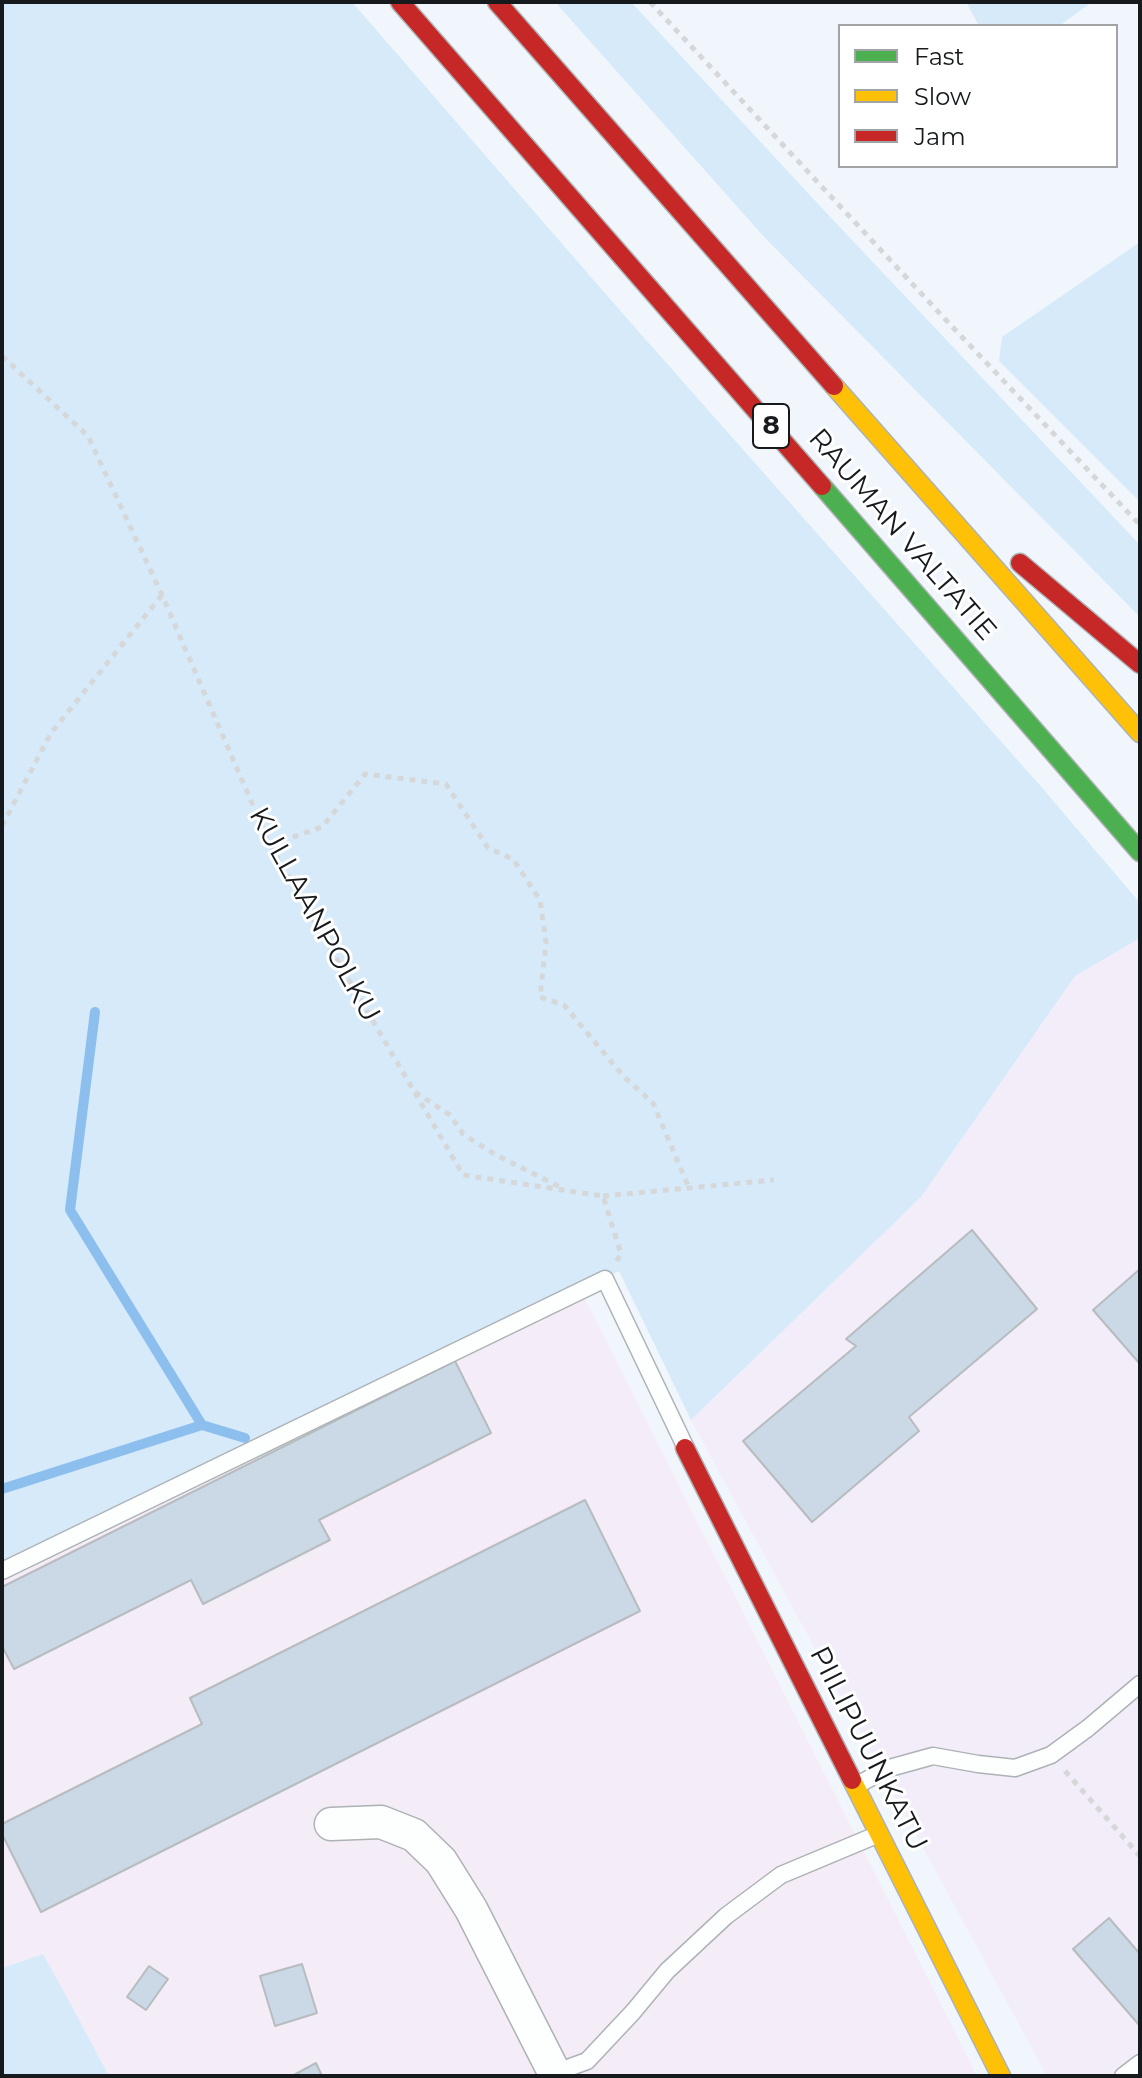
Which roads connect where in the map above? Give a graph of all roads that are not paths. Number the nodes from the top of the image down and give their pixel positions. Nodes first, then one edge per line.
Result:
1 (400, 2) edge
2 (497, 2) edge
3 (904, 465) junction
4 (1140, 664) edge
5 (1140, 733) edge
6 (1140, 852) edge
7 (685, 1448) joint
8 (2, 1571) edge
9 (1140, 1684) edge
10 (855, 1787) junction
11 (331, 1824) dead end
12 (879, 1834) junction
13 (1140, 2063) edge
14 (555, 2075) edge
15 (1001, 2076) edge
16 (1123, 2076) edge

1 - 6 main road, RAUMAN VALTATIE / 8
2 - 3 main road, RAUMAN VALTATIE
3 - 4 main road
3 - 5 main road, RAUMAN VALTATIE
7 - 8 lane
7 - 10 main road, PIILIPUUNKATU
9 - 10 lane
10 - 12 main road, PIILIPUUNKATU
11 - 14 street
12 - 14 lane
12 - 15 main road, PIILIPUUNKATU
13 - 16 lane

